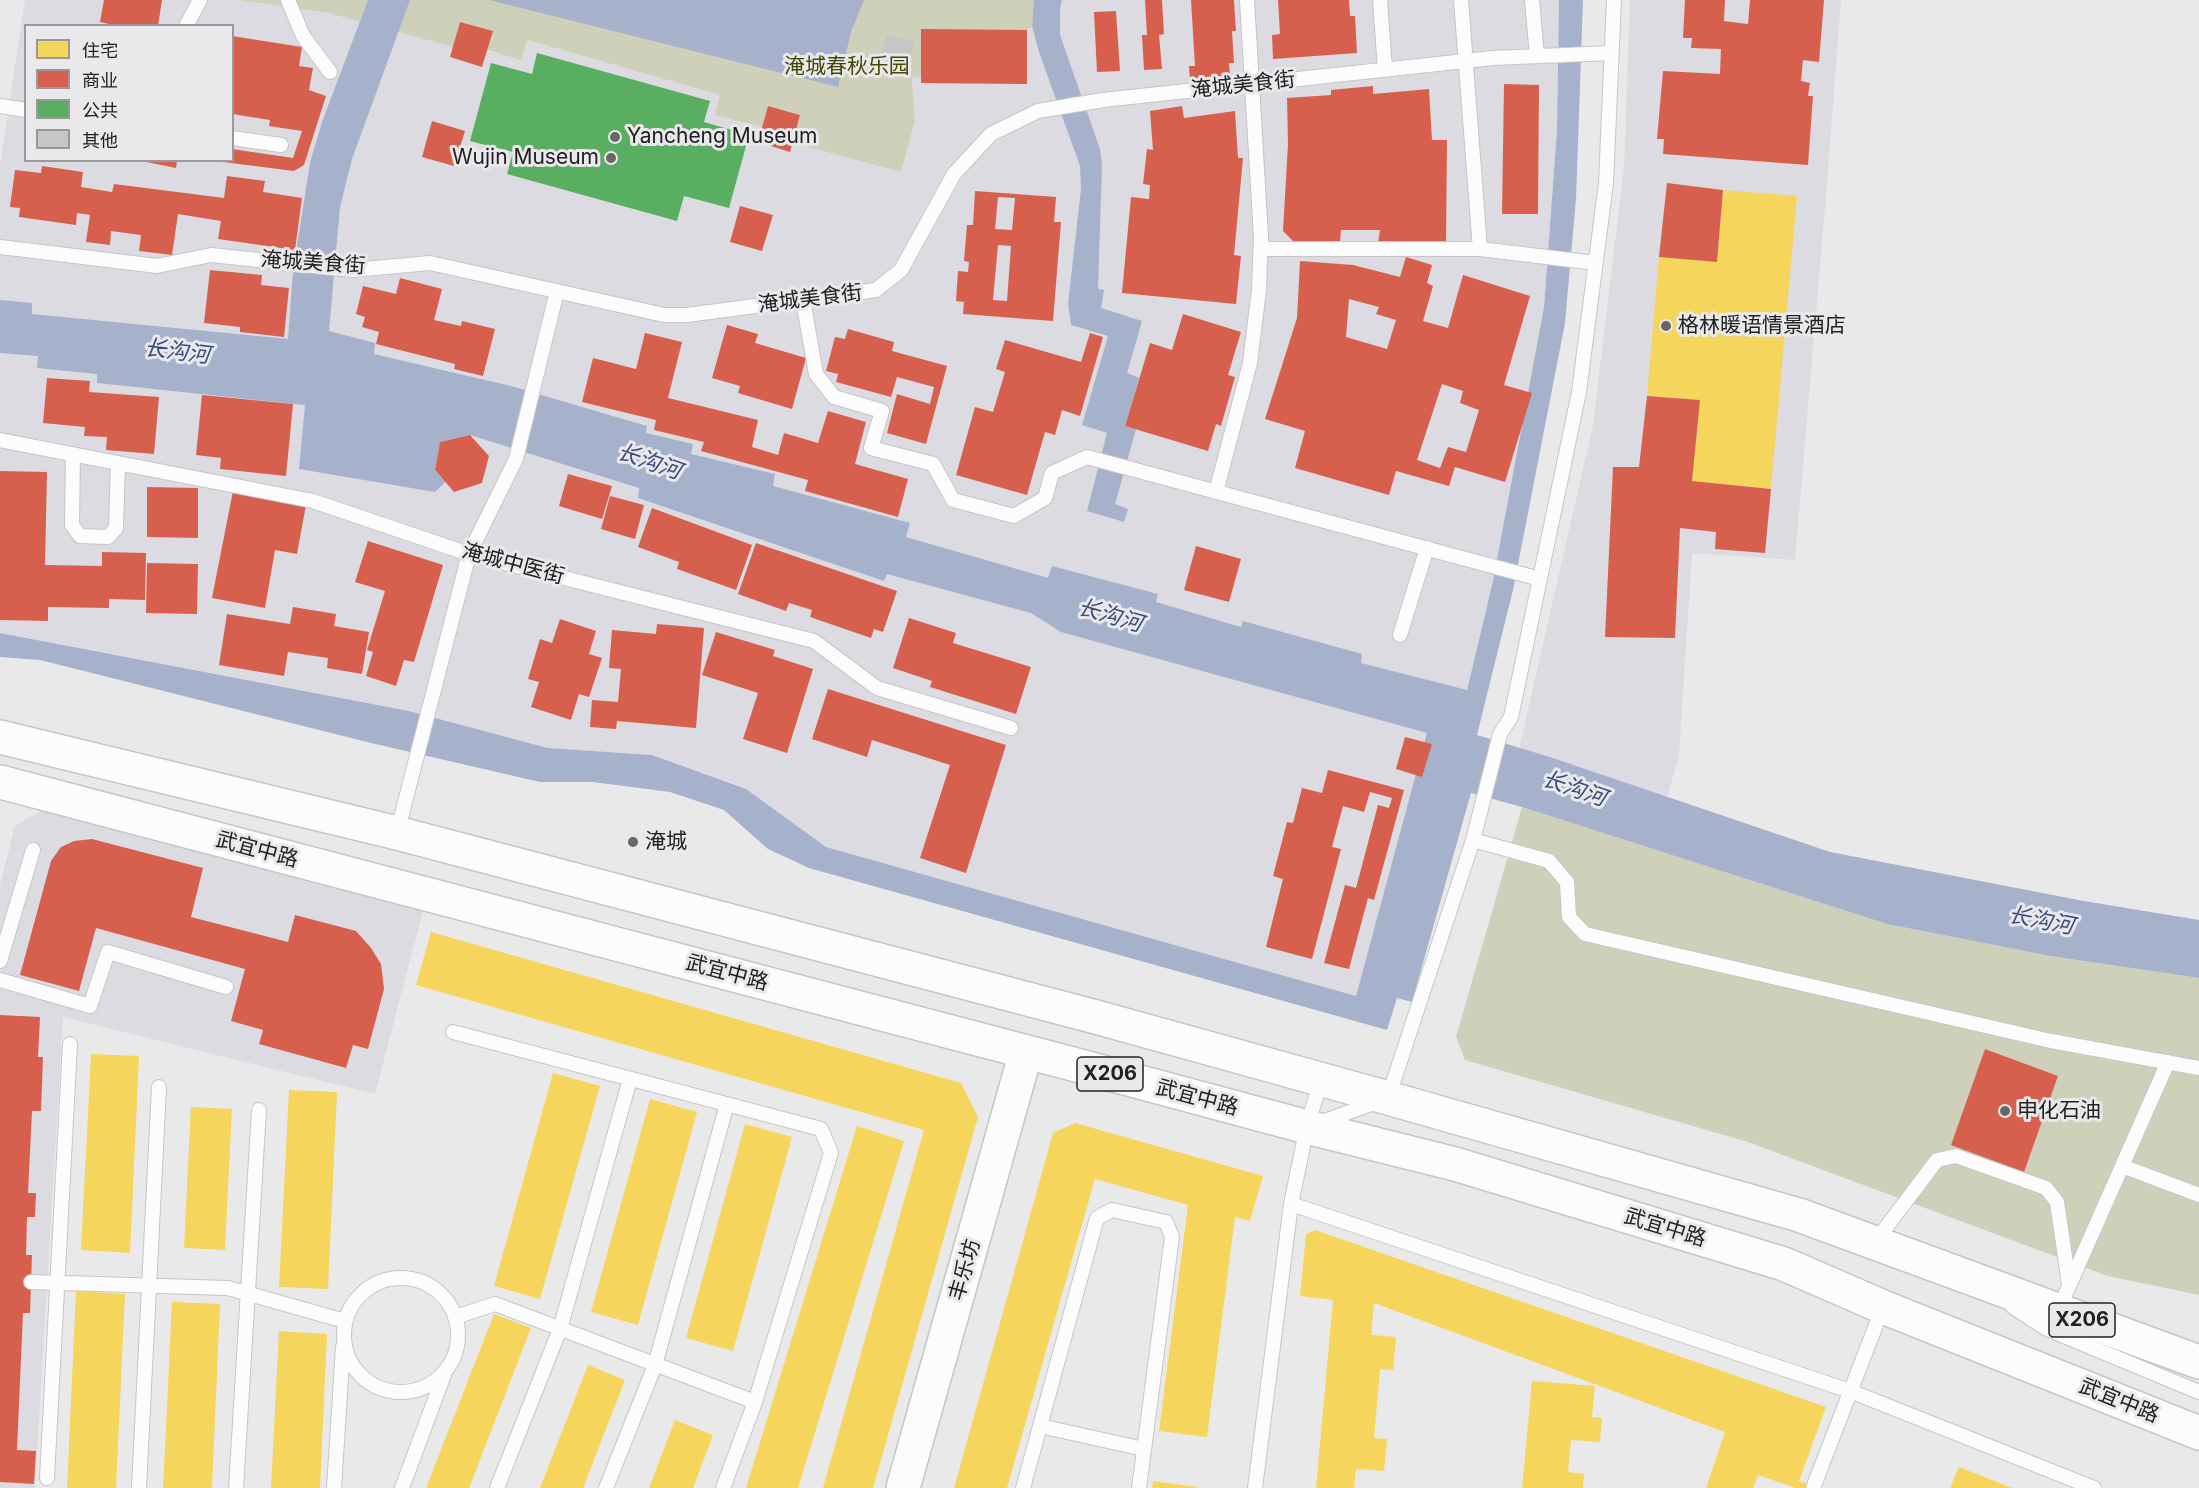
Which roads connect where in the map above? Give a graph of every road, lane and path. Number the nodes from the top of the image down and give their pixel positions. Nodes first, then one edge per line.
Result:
1 (200, 0) edge
2 (288, 0) edge
3 (1247, 0) edge
4 (1380, 0) edge
5 (1461, 0) edge
6 (1533, 0) edge
7 (1614, 0) edge
8 (187, 24) edge
9 (1611, 52) junction
10 (1537, 56) junction
11 (1466, 61) junction
12 (1385, 70) junction
13 (330, 72) dead end
14 (1253, 85) junction
15 (0, 106) edge
16 (24, 110) edge
17 (234, 138) edge
18 (281, 145) dead end
19 (0, 247) edge
20 (1261, 249) junction
21 (1480, 249) junction
22 (1596, 263) junction
23 (557, 291) junction
24 (803, 300) junction
25 (0, 440) edge
26 (73, 455) junction
27 (118, 464) junction
28 (1216, 492) junction
29 (1427, 548) junction
30 (469, 554) junction
31 (1540, 579) junction
32 (1401, 635) dead end
33 (1011, 729) dead end
34 (0, 737) edge
35 (0, 782) edge
36 (397, 832) junction
37 (1473, 840) junction
38 (33, 850) dead end
39 (0, 961) edge
40 (0, 980) edge
41 (226, 987) dead end
42 (453, 1032) dead end
43 (70, 1044) dead end
44 (1026, 1052) junction
45 (2168, 1062) junction
46 (2199, 1068) edge
47 (630, 1079) junction
48 (1321, 1080) junction
49 (159, 1087) dead end
50 (1388, 1098) junction
51 (727, 1104) junction
52 (259, 1110) dead end
53 (1306, 1127) junction
54 (2122, 1166) junction
55 (2199, 1195) edge
56 (1291, 1204) junction
57 (1874, 1243) junction
58 (1966, 1277) junction
59 (31, 1282) dead end
60 (57, 1283) junction
61 (149, 1286) junction
62 (248, 1294) junction
63 (2064, 1298) junction
64 (1883, 1307) junction
65 (455, 1317) junction
66 (345, 1320) junction
67 (560, 1329) junction
68 (343, 1339) junction
69 (2199, 1362) edge
70 (655, 1365) junction
71 (446, 1370) junction
72 (1850, 1391) junction
73 (2199, 1392) edge
74 (755, 1402) junction
75 (1040, 1426) junction
76 (2199, 1433) edge
77 (1144, 1449) junction
78 (47, 1478) dead end
79 (139, 1486) dead end
80 (236, 1488) edge
81 (334, 1488) edge
82 (402, 1488) edge
83 (497, 1488) edge
84 (606, 1488) edge
85 (723, 1488) edge
86 (903, 1488) edge
87 (1023, 1488) edge
88 (1139, 1488) edge
89 (1255, 1488) edge
90 (1813, 1488) edge
91 (2094, 1488) edge

1 - 8 lane
2 - 13 lane
3 - 14 lane
4 - 12 lane
5 - 11 lane
6 - 10 lane
7 - 9 lane
9 - 10 lane, 淹城美食街
9 - 22 lane
10 - 11 lane, 淹城美食街
11 - 12 lane, 淹城美食街
11 - 21 lane
12 - 14 lane, 淹城美食街
14 - 20 lane
14 - 24 lane, 淹城美食街
15 - 16 lane
17 - 18 lane
19 - 23 lane, 淹城美食街
20 - 21 lane
20 - 28 lane
21 - 22 lane
22 - 31 lane
23 - 24 lane, 淹城美食街
23 - 30 lane
24 - 28 lane
25 - 26 lane, 淹城中医街
26 - 27 lane, 淹城中医街
26 - 27 lane
27 - 30 lane, 淹城中医街
28 - 29 lane
29 - 31 lane
29 - 32 lane
30 - 33 lane, 淹城中医街
30 - 36 lane
31 - 37 lane
34 - 36 main road, X206
35 - 44 main road, 武宜中路 / X206
36 - 48 main road, X206
37 - 45 lane
37 - 50 lane
38 - 39 lane
40 - 41 lane
42 - 47 lane
43 - 60 lane
44 - 53 main road, 武宜中路 / X206
44 - 86 main road, 丰乐坊
45 - 46 lane
45 - 54 lane
47 - 51 lane
47 - 67 lane
48 - 50 main road, X206
48 - 53 lane
49 - 61 lane
50 - 53 lane
50 - 57 main road, X206
51 - 70 lane
51 - 74 lane
52 - 62 lane
53 - 56 lane
53 - 64 main road, 武宜中路 / X206
54 - 55 lane
54 - 63 lane
56 - 72 lane
56 - 89 lane
57 - 58 main road, X206
57 - 63 lane
58 - 63 main road, X206
58 - 73 lane
59 - 60 lane
60 - 61 lane
60 - 78 lane
61 - 62 lane
61 - 79 lane
62 - 66 lane
62 - 80 lane
63 - 69 main road, X206
64 - 72 lane
64 - 76 main road, 武宜中路 / X206
65 - 66 lane
65 - 67 lane
65 - 71 lane
66 - 68 lane
67 - 70 lane
67 - 83 lane
68 - 71 lane
68 - 81 lane
70 - 74 lane
70 - 84 lane
71 - 82 lane
72 - 90 lane
72 - 91 lane
74 - 85 lane
75 - 77 lane
75 - 77 lane
75 - 87 lane
77 - 88 lane

